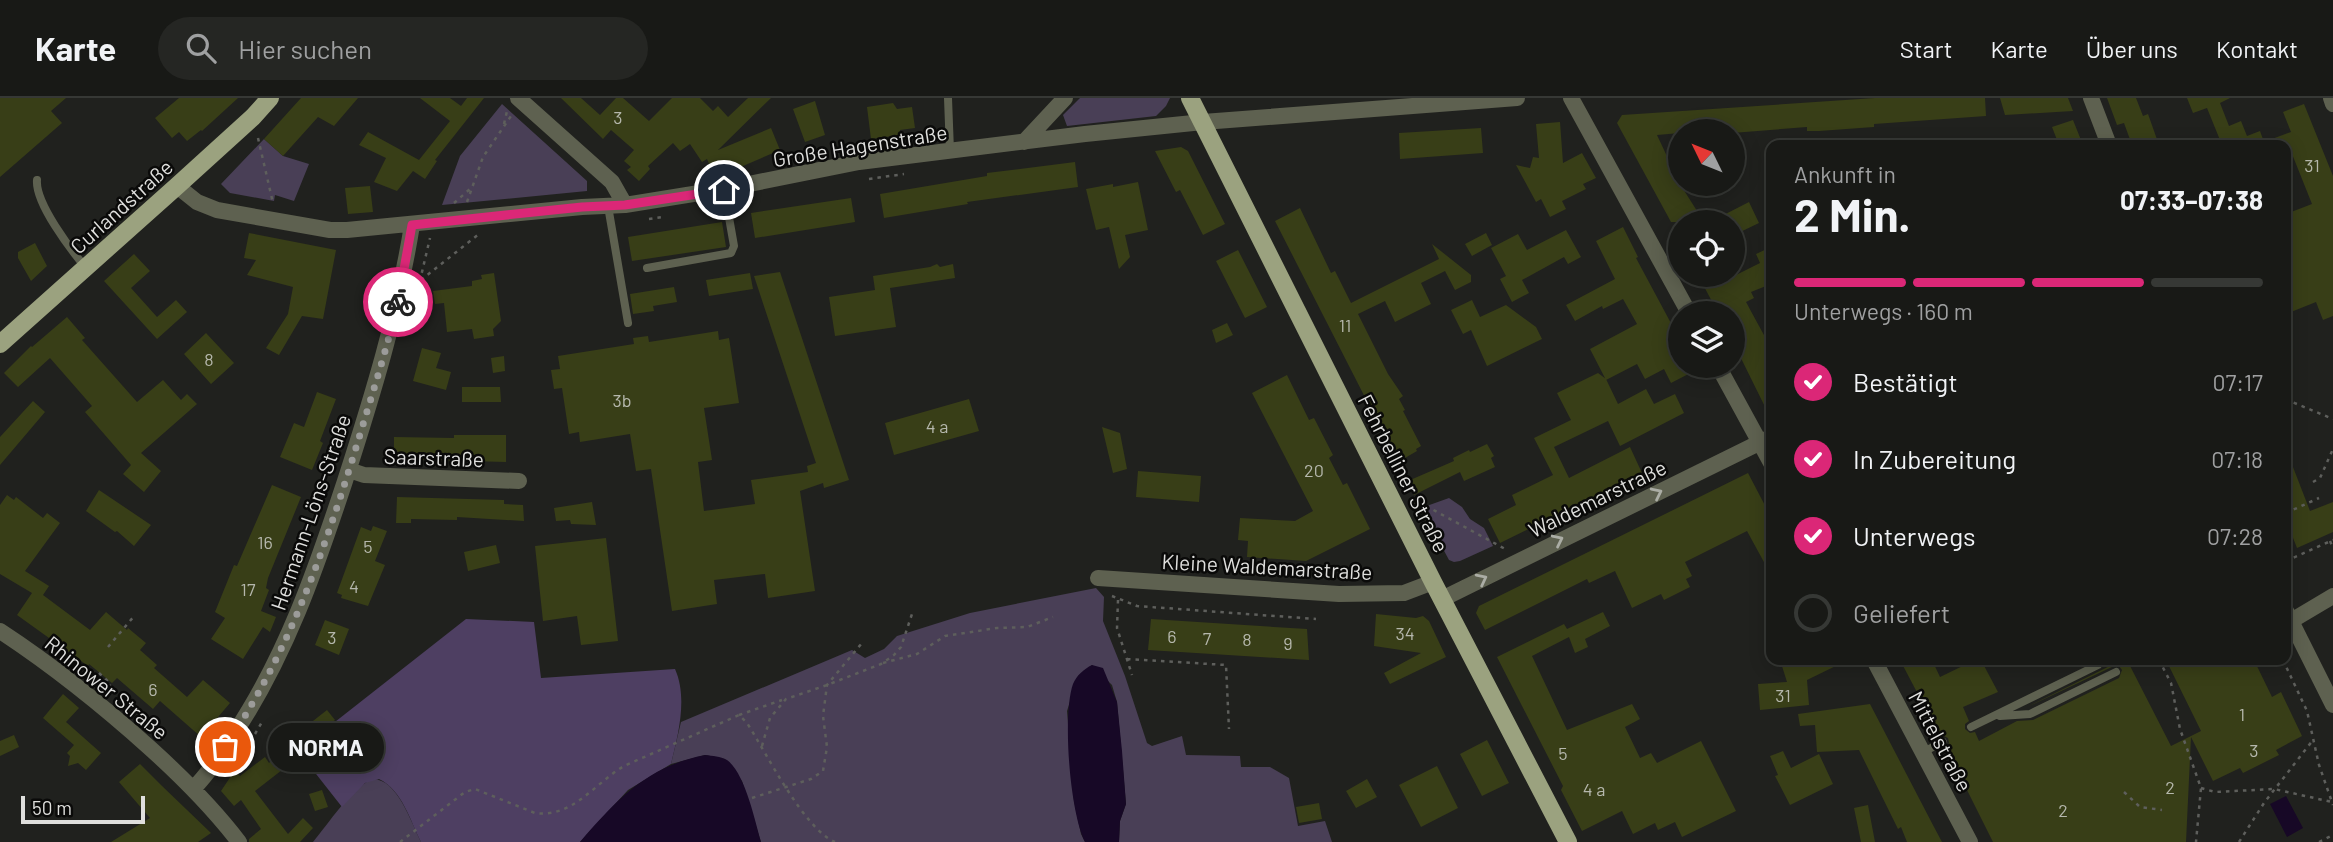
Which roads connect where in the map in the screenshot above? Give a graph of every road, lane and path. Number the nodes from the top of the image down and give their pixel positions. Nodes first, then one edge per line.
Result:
1 (270, 98) edge
2 (948, 98) edge
3 (1065, 98) edge
4 (1190, 98) edge
5 (1517, 98) edge
6 (1571, 98) edge
7 (2091, 98) edge
8 (2331, 98) edge
9 (515, 102) edge
10 (2333, 104) edge
11 (253, 117) junction
12 (1203, 122) junction
13 (501, 131) junction
14 (2107, 140) edge
15 (1024, 142) junction
16 (950, 151) junction
17 (37, 180) dead end
18 (177, 187) junction
19 (724, 190) junction
20 (468, 202) dead end
21 (617, 205) junction
22 (277, 222) junction
23 (412, 225) junction
24 (472, 232) dead end
25 (440, 236) dead end
26 (86, 268) junction
27 (647, 268) dead end
28 (421, 280) junction
29 (1682, 301) edge
30 (411, 315) dead end
31 (628, 323) dead end
32 (0, 344) edge
33 (1726, 378) edge
34 (2291, 402) edge
35 (2333, 419) edge
36 (1765, 440) edge
37 (2333, 449) edge
38 (349, 470) junction
39 (519, 481) dead end
40 (2313, 482) dead end
41 (2319, 498) dead end
42 (1397, 509) junction
43 (2291, 511) edge
44 (2331, 540) edge
45 (2333, 548) edge
46 (1522, 558) junction
47 (2291, 559) edge
48 (1098, 578) dead end
49 (1121, 579) junction
50 (1433, 582) junction
51 (1112, 596) dead end
52 (2333, 596) edge
53 (1118, 598) junction
54 (1442, 599) junction
55 (912, 614) dead end
56 (135, 615) dead end
57 (2291, 615) edge
58 (1053, 617) dead end
59 (1315, 619) dead end
60 (2291, 622) edge
61 (0, 631) edge
62 (862, 643) dead end
63 (108, 647) dead end
64 (1127, 659) junction
65 (881, 664) junction
66 (1877, 665) edge
67 (2098, 665) edge
68 (2162, 665) edge
69 (2285, 665) edge
70 (2116, 672) dead end
71 (1132, 675) dead end
72 (827, 685) junction
73 (786, 699) junction
74 (2333, 705) edge
75 (739, 715) junction
76 (1994, 716) junction
77 (1971, 727) dead end
78 (1229, 729) dead end
79 (2314, 740) junction
80 (1943, 742) dead end
81 (762, 747) junction
82 (1923, 752) junction
83 (786, 786) junction
84 (2201, 788) junction
85 (193, 789) junction
86 (2274, 789) junction
87 (2124, 792) dead end
88 (752, 798) dead end
89 (2333, 803) edge
90 (2162, 810) dead end
91 (2333, 835) edge
92 (235, 841) edge
93 (400, 842) edge
94 (835, 842) edge
95 (1568, 842) edge
96 (1970, 842) edge
97 (2196, 842) edge
98 (2239, 842) edge
99 (2319, 842) edge

1 - 11 main road, Curlandstraße
2 - 16 lane
3 - 15 street
4 - 12 main road, Fehrbelliner Straße
5 - 12 street, Große Hagenstraße
6 - 29 street
7 - 14 street
8 - 10 street
9 - 13 path
9 - 13 path
9 - 21 street
11 - 18 main road, Curlandstraße
11 - 22 path
12 - 15 street, Große Hagenstraße
12 - 42 main road, Fehrbelliner Straße
13 - 20 path
15 - 16 street, Große Hagenstraße
16 - 19 street, Große Hagenstraße
17 - 26 lane
18 - 22 street, Große Hagenstraße
18 - 26 main road, Curlandstraße
19 - 21 street, Große Hagenstraße
19 - 27 lane
21 - 23 street, Große Hagenstraße
21 - 31 lane
22 - 23 street, Große Hagenstraße
23 - 38 street, Hermann-Löns-Straße
24 - 28 path
25 - 28 path
26 - 32 main road, Curlandstraße
28 - 30 path
33 - 36 street
34 - 35 path
46 -> 36 street, Waldemarstraße
37 - 40 path
38 - 39 street, Saarstraße
38 - 85 street, Hermann-Löns-Straße
41 - 43 path
42 - 46 path
42 - 50 main road, Fehrbelliner Straße
44 - 45 path
44 - 47 path
54 -> 46 street, Waldemarstraße
48 - 49 street, Kleine Waldemarstraße
49 - 50 street, Kleine Waldemarstraße
49 - 53 path
50 - 54 main road, Fehrbelliner Straße
51 - 53 path
52 - 57 street
53 - 59 path
53 - 64 path
54 - 95 main road, Fehrbelliner Straße
55 - 65 path
56 - 63 path
58 - 65 path
60 - 74 street
61 - 85 street, Rhinower Straße
62 - 72 path
64 - 71 path
64 - 78 path
65 - 72 path
66 - 82 street, Mittelstraße
67 - 76 lane
68 - 84 path
69 - 79 path
70 - 76 lane
72 - 73 path
72 - 83 path
73 - 75 path
73 - 81 path
75 - 81 path
75 - 93 path
76 - 77 lane
79 - 86 path
79 - 89 path
80 - 82 lane
81 - 83 path
82 - 96 street, Mittelstraße
83 - 88 path
83 - 94 path
84 - 86 path
84 - 97 path
85 - 92 street, Rhinower Straße
86 - 89 path
86 - 98 path
87 - 90 path
91 - 99 path

